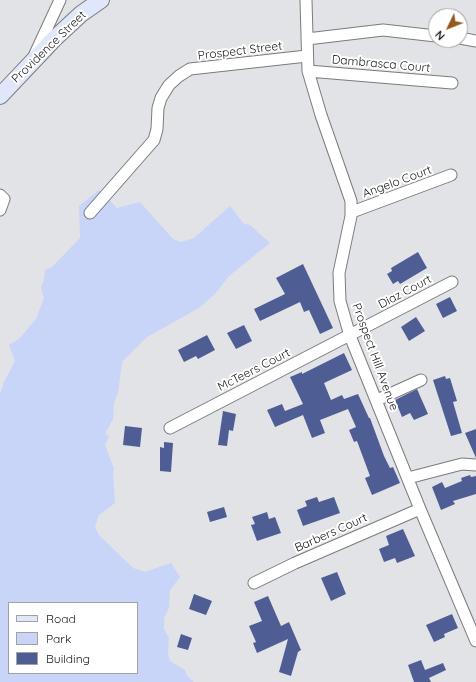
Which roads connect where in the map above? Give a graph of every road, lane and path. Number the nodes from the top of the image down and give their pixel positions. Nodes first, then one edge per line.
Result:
1 (101, 0) edge
2 (306, 0) edge
3 (60, 1) edge
4 (428, 35) edge
5 (307, 39) junction
6 (307, 56) junction
7 (31, 62) junction
8 (308, 71) junction
9 (452, 83) dead end
10 (0, 96) edge
11 (451, 176) dead end
12 (0, 195) edge
13 (0, 210) edge
14 (352, 212) junction
15 (90, 213) dead end
16 (452, 282) dead end
17 (350, 336) junction
18 (420, 380) dead end
19 (376, 400) junction
20 (170, 428) dead end
21 (476, 465) edge
22 (408, 478) junction
23 (420, 509) junction
24 (254, 583) dead end
25 (476, 641) edge

1 - 7 main road, Providence Street
2 - 5 street, Prospect Hill Avenue
3 - 7 street
4 - 5 street
5 - 6 street, Prospect Hill Avenue
6 - 8 street, Prospect Hill Avenue
6 - 15 street, Prospect Street
7 - 10 main road, Providence Street
8 - 9 street, Dambrasca Court
8 - 14 street, Prospect Hill Avenue
11 - 14 street, Angelo Court
12 - 13 street
14 - 17 street, Prospect Hill Avenue
16 - 17 street, Diaz Court
17 - 19 street, Prospect Hill Avenue
17 - 20 street, McTeers Court
18 - 19 street
19 - 22 street, Prospect Hill Avenue
21 - 22 street
22 - 23 street, Prospect Hill Avenue
23 - 24 street, Barbers Court
23 - 25 street, Prospect Hill Avenue

